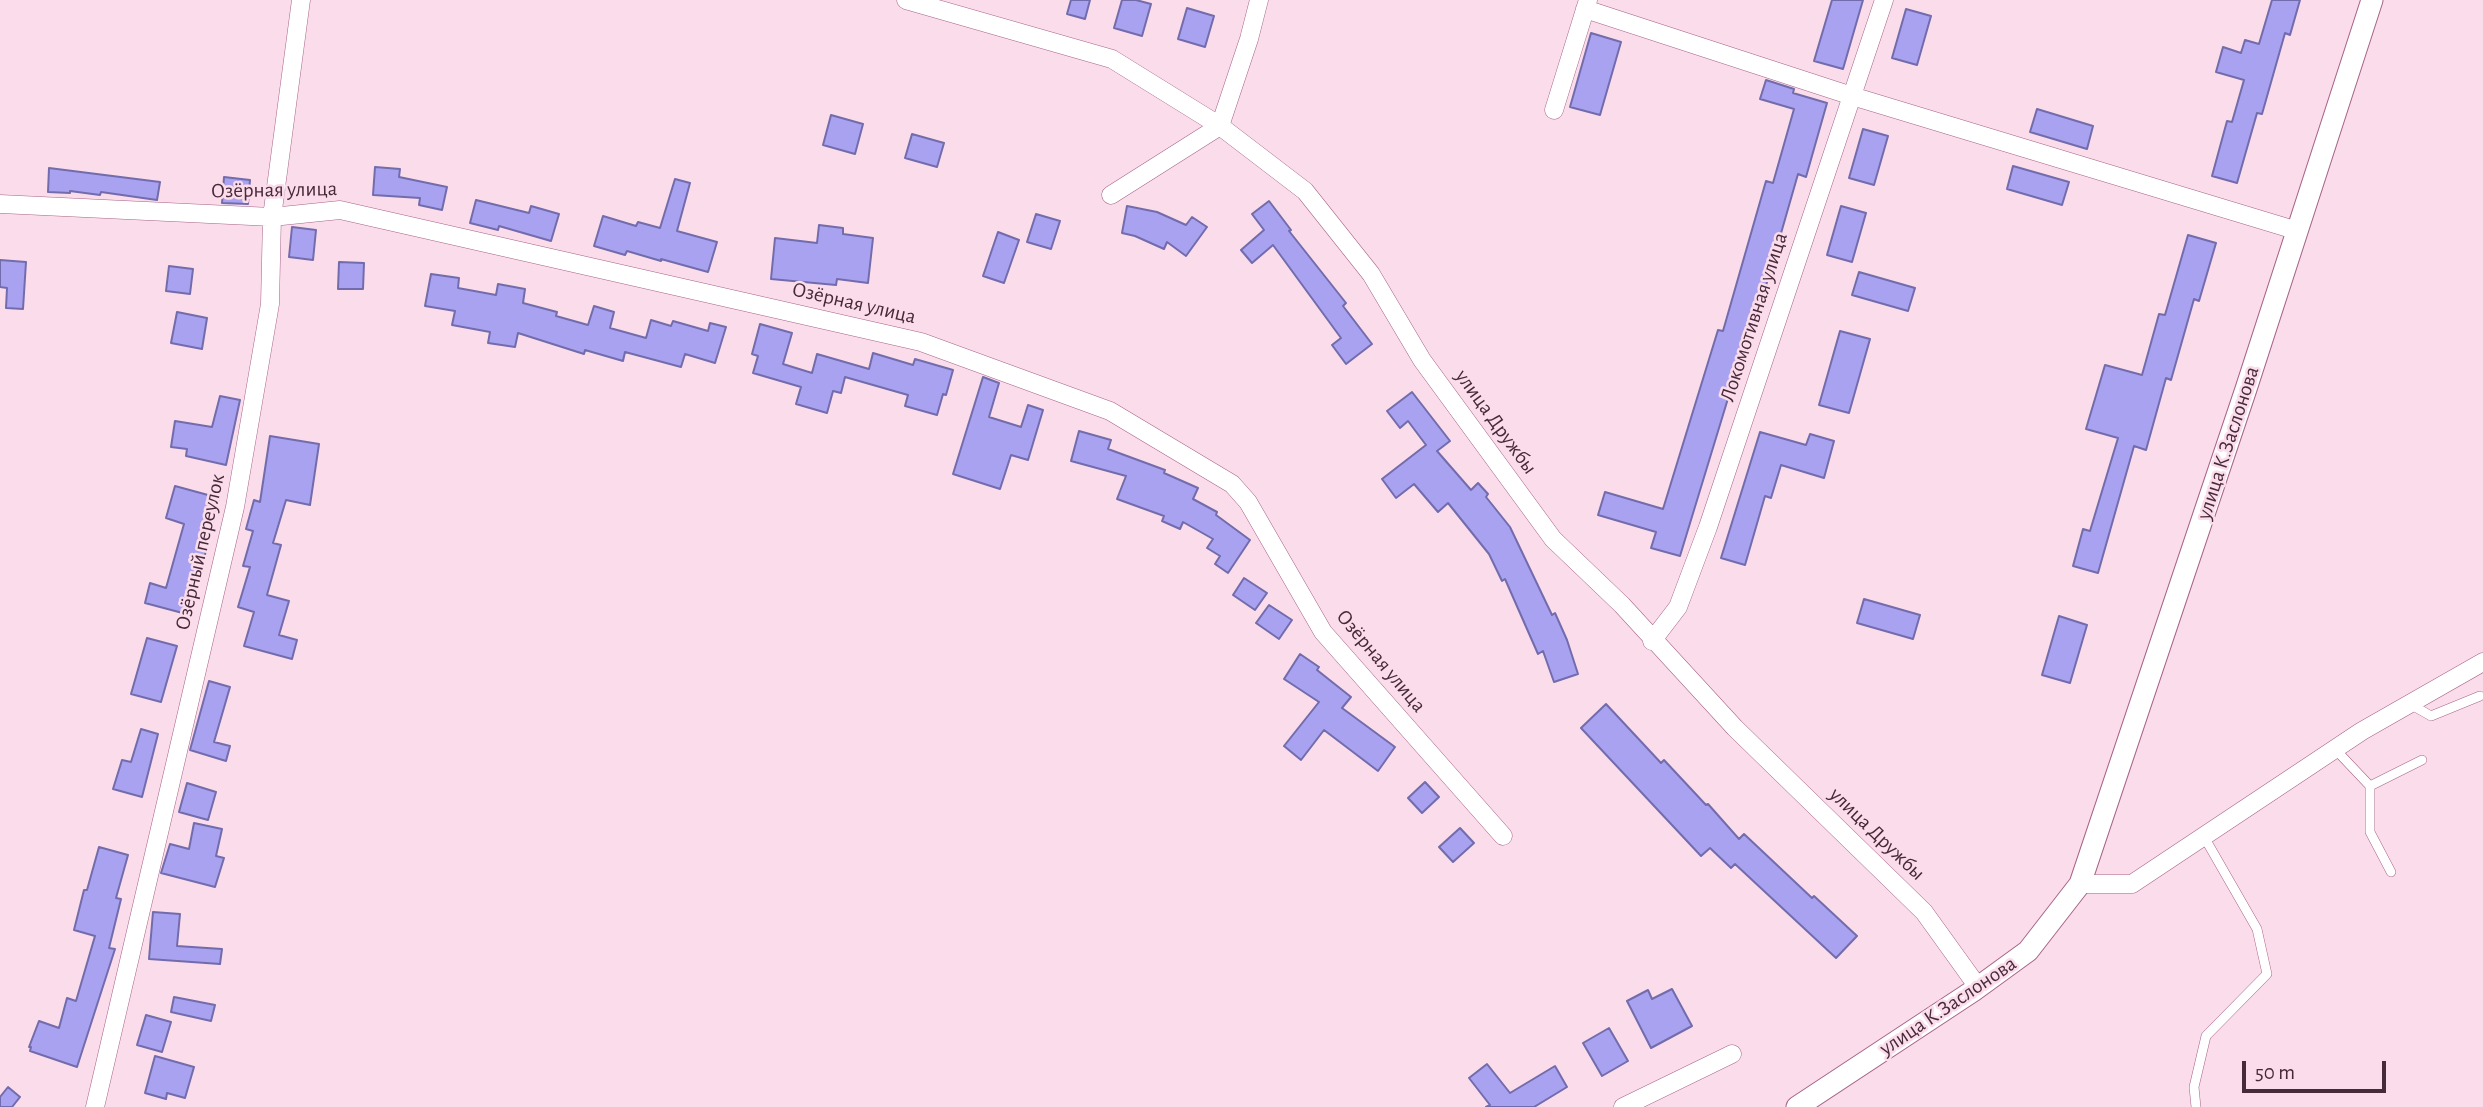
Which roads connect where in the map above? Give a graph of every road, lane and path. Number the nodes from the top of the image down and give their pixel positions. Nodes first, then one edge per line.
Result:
1 (301, 0) edge
2 (906, 0) edge
3 (1259, 0) edge
4 (1884, 0) edge
5 (2372, 0) edge
6 (1586, 5) edge
7 (1852, 96) junction
8 (1554, 110) dead end
9 (1220, 126) junction
10 (1111, 195) dead end
11 (0, 204) edge
12 (272, 217) junction
13 (2298, 231) junction
14 (1652, 641) junction
15 (2483, 662) edge
16 (2480, 696) dead end
17 (2410, 704) junction
18 (2335, 749) junction
19 (2422, 760) dead end
20 (2370, 786) junction
21 (2203, 835) junction
22 (1503, 836) dead end
23 (2391, 872) dead end
24 (2080, 884) junction
25 (1978, 987) junction
26 (1732, 1054) dead end
27 (95, 1107) edge
28 (1623, 1107) edge
29 (1797, 1107) edge
30 (2196, 1107) edge

1 - 12 street, Озёрный переулок
2 - 9 street, улица Дружбы
3 - 9 street
4 - 7 street, Локомотивная улица
5 - 13 street, улица К.Заслонова
6 - 7 street
6 - 8 street
7 - 13 street
7 - 14 street, Локомотивная улица
9 - 10 street
9 - 14 street, улица Дружбы
11 - 12 street, Озёрная улица
12 - 22 street, Озёрная улица
12 - 27 street, Озёрный переулок
13 - 24 street, улица К.Заслонова
14 - 25 street, улица Дружбы
15 - 17 street
16 - 17 lane
17 - 18 street
18 - 20 lane
18 - 21 street
19 - 20 lane
20 - 23 lane
21 - 24 street
21 - 30 lane
24 - 25 street, улица К.Заслонова
25 - 29 street, улица К.Заслонова
26 - 28 street

